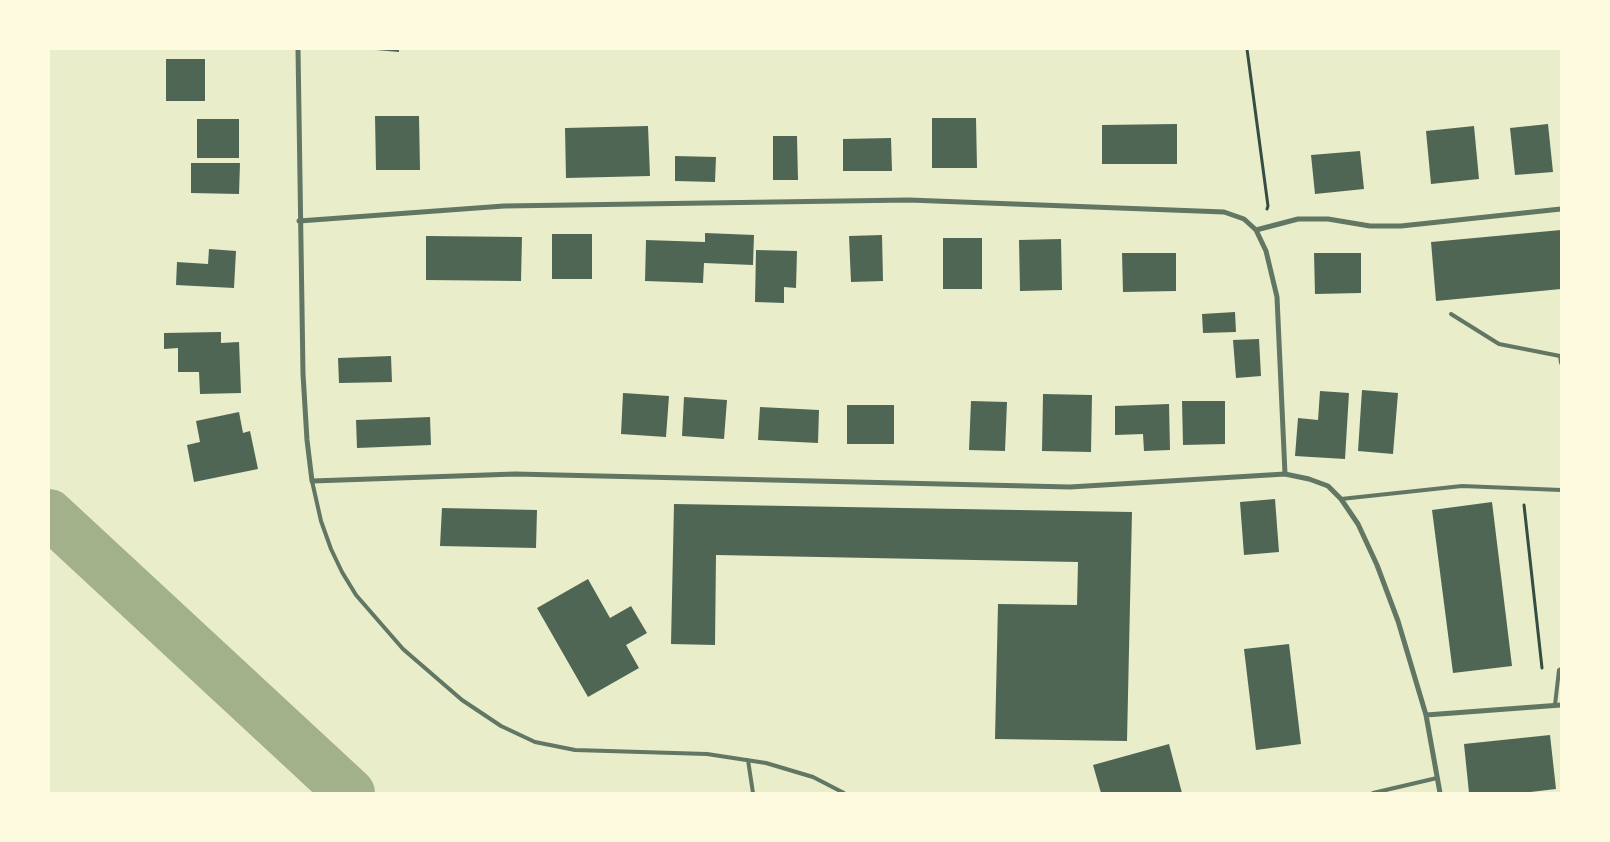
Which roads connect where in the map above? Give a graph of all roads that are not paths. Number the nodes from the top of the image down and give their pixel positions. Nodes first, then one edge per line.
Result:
1 (298, 49) edge
2 (1561, 209) edge
3 (300, 221) junction
4 (1256, 230) junction
5 (1451, 314) dead end
6 (1561, 363) edge
7 (1285, 474) junction
8 (312, 481) junction
9 (1561, 490) edge
10 (1341, 500) junction
11 (1561, 669) edge
12 (1558, 705) edge
13 (1426, 715) junction
14 (748, 760) junction
15 (1437, 778) junction
16 (753, 793) edge
17 (844, 793) edge
18 (1373, 793) edge
19 (1440, 793) edge

1 - 3 street
2 - 4 street
3 - 4 street
3 - 8 street
4 - 7 street
5 - 6 lane
7 - 8 street
7 - 10 street
8 - 14 lane
9 - 10 lane
10 - 13 street
11 - 12 lane
12 - 13 street
13 - 15 street
14 - 16 lane
14 - 17 lane
15 - 18 lane
15 - 19 street

